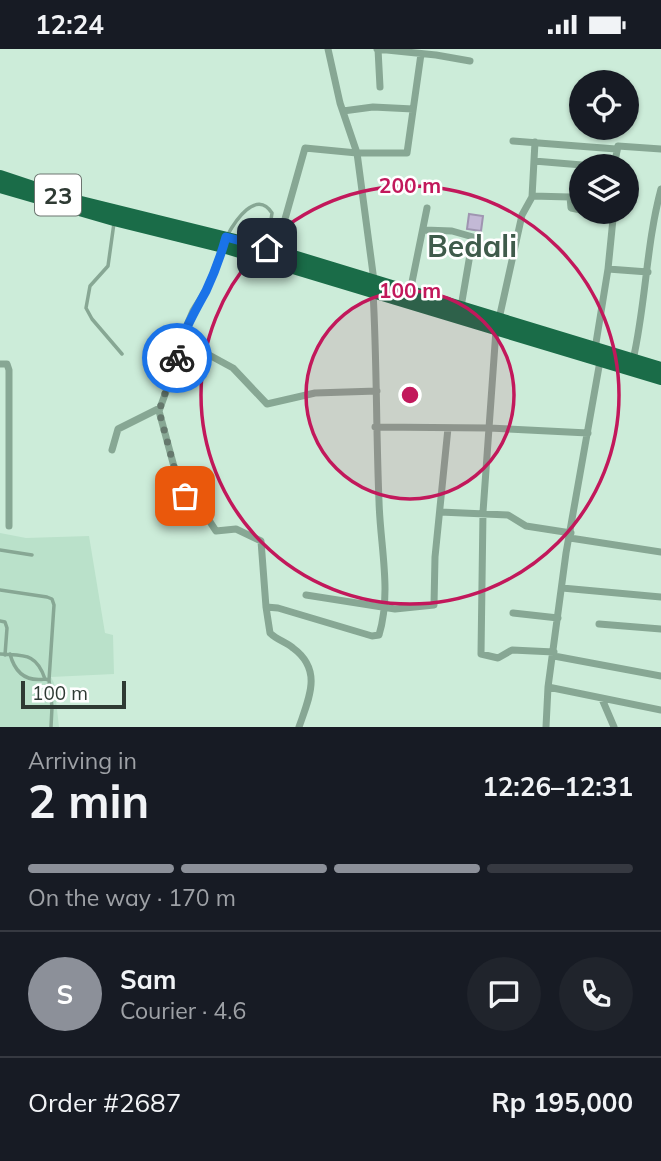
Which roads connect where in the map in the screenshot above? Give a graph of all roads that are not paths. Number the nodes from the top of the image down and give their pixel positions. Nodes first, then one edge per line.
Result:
1 (328, 49) edge
2 (378, 49) edge
3 (421, 54) junction
4 (470, 61) dead end
5 (380, 87) dead end
6 (413, 109) junction
7 (343, 111) junction
8 (513, 141) dead end
9 (536, 142) junction
10 (616, 149) junction
11 (661, 149) edge
12 (356, 153) junction
13 (615, 154) edge
14 (534, 161) junction
15 (569, 164) edge
16 (0, 176) edge
17 (0, 187) edge
18 (661, 189) edge
19 (532, 196) junction
20 (569, 197) edge
21 (427, 208) dead end
22 (115, 216) junction
23 (612, 224) edge
24 (424, 230) junction
25 (225, 242) junction
26 (270, 253) junction
27 (608, 269) junction
28 (648, 272) junction
29 (373, 286) junction
30 (410, 292) junction
31 (461, 308) junction
32 (497, 325) junction
33 (183, 336) junction
34 (122, 354) dead end
35 (597, 355) junction
36 (633, 360) junction
37 (0, 364) edge
38 (661, 368) edge
39 (661, 379) edge
40 (377, 391) junction
41 (161, 405) junction
42 (375, 427) junction
43 (448, 428) junction
44 (489, 428) junction
45 (588, 433) junction
46 (112, 450) dead end
47 (440, 512) junction
48 (483, 512) junction
49 (9, 526) dead end
50 (570, 535) junction
51 (0, 550) edge
52 (661, 552) edge
53 (32, 555) dead end
54 (562, 588) junction
55 (0, 590) edge
56 (306, 595) dead end
57 (661, 597) edge
58 (266, 607) junction
59 (383, 608) junction
60 (513, 613) dead end
61 (558, 618) junction
62 (0, 621) edge
63 (599, 624) dead end
64 (661, 629) edge
65 (554, 654) junction
66 (5, 655) edge
67 (661, 676) edge
68 (47, 679) junction
69 (548, 687) junction
70 (601, 699) junction
71 (661, 710) edge
72 (51, 727) edge
73 (299, 727) edge
74 (547, 727) edge
75 (614, 727) edge

1 - 7 street
2 - 3 street
2 - 5 street
3 - 4 street
3 - 6 street
6 - 7 street
6 - 12 street
7 - 12 street
8 - 9 street
9 - 10 street
9 - 14 street
10 - 11 street
10 - 13 street
12 - 26 street
12 - 29 street
14 - 15 street
14 - 19 street
16 - 22 highway, 23
17 - 22 highway, 23
18 - 28 street
19 - 20 street
19 - 32 street
21 - 24 street
22 - 25 highway, 23
22 - 34 lane
23 - 27 street
24 - 30 street
24 - 31 street
25 - 26 highway, 23
25 - 26 lane
25 - 33 street
26 - 29 highway, 23
27 - 28 street
27 - 35 street
28 - 36 street
29 - 30 highway, 23
29 - 32 highway, 23
29 - 40 street
30 - 31 highway, 23
31 - 32 highway, 23
32 - 35 highway, 23
32 - 44 street
33 - 40 street
33 - 41 street
35 - 36 highway, 23
35 - 39 highway, 23
35 - 45 street
36 - 38 highway, 23
37 - 49 street
40 - 42 street
41 - 46 street
41 - 58 street
42 - 43 street
42 - 59 street
43 - 44 street
43 - 47 street
44 - 45 street
44 - 48 street
45 - 50 street
47 - 48 street
47 - 59 street
48 - 50 street
48 - 65 street
50 - 52 street
50 - 54 street
51 - 53 lane
54 - 57 street
54 - 61 street
55 - 68 lane
56 - 59 street
58 - 59 street
58 - 73 street
60 - 61 street
61 - 65 street
62 - 66 lane
63 - 64 street
65 - 67 street
65 - 69 street
66 - 68 lane
66 - 68 lane
68 - 72 lane
69 - 70 street
69 - 74 street
70 - 71 street
70 - 75 street

